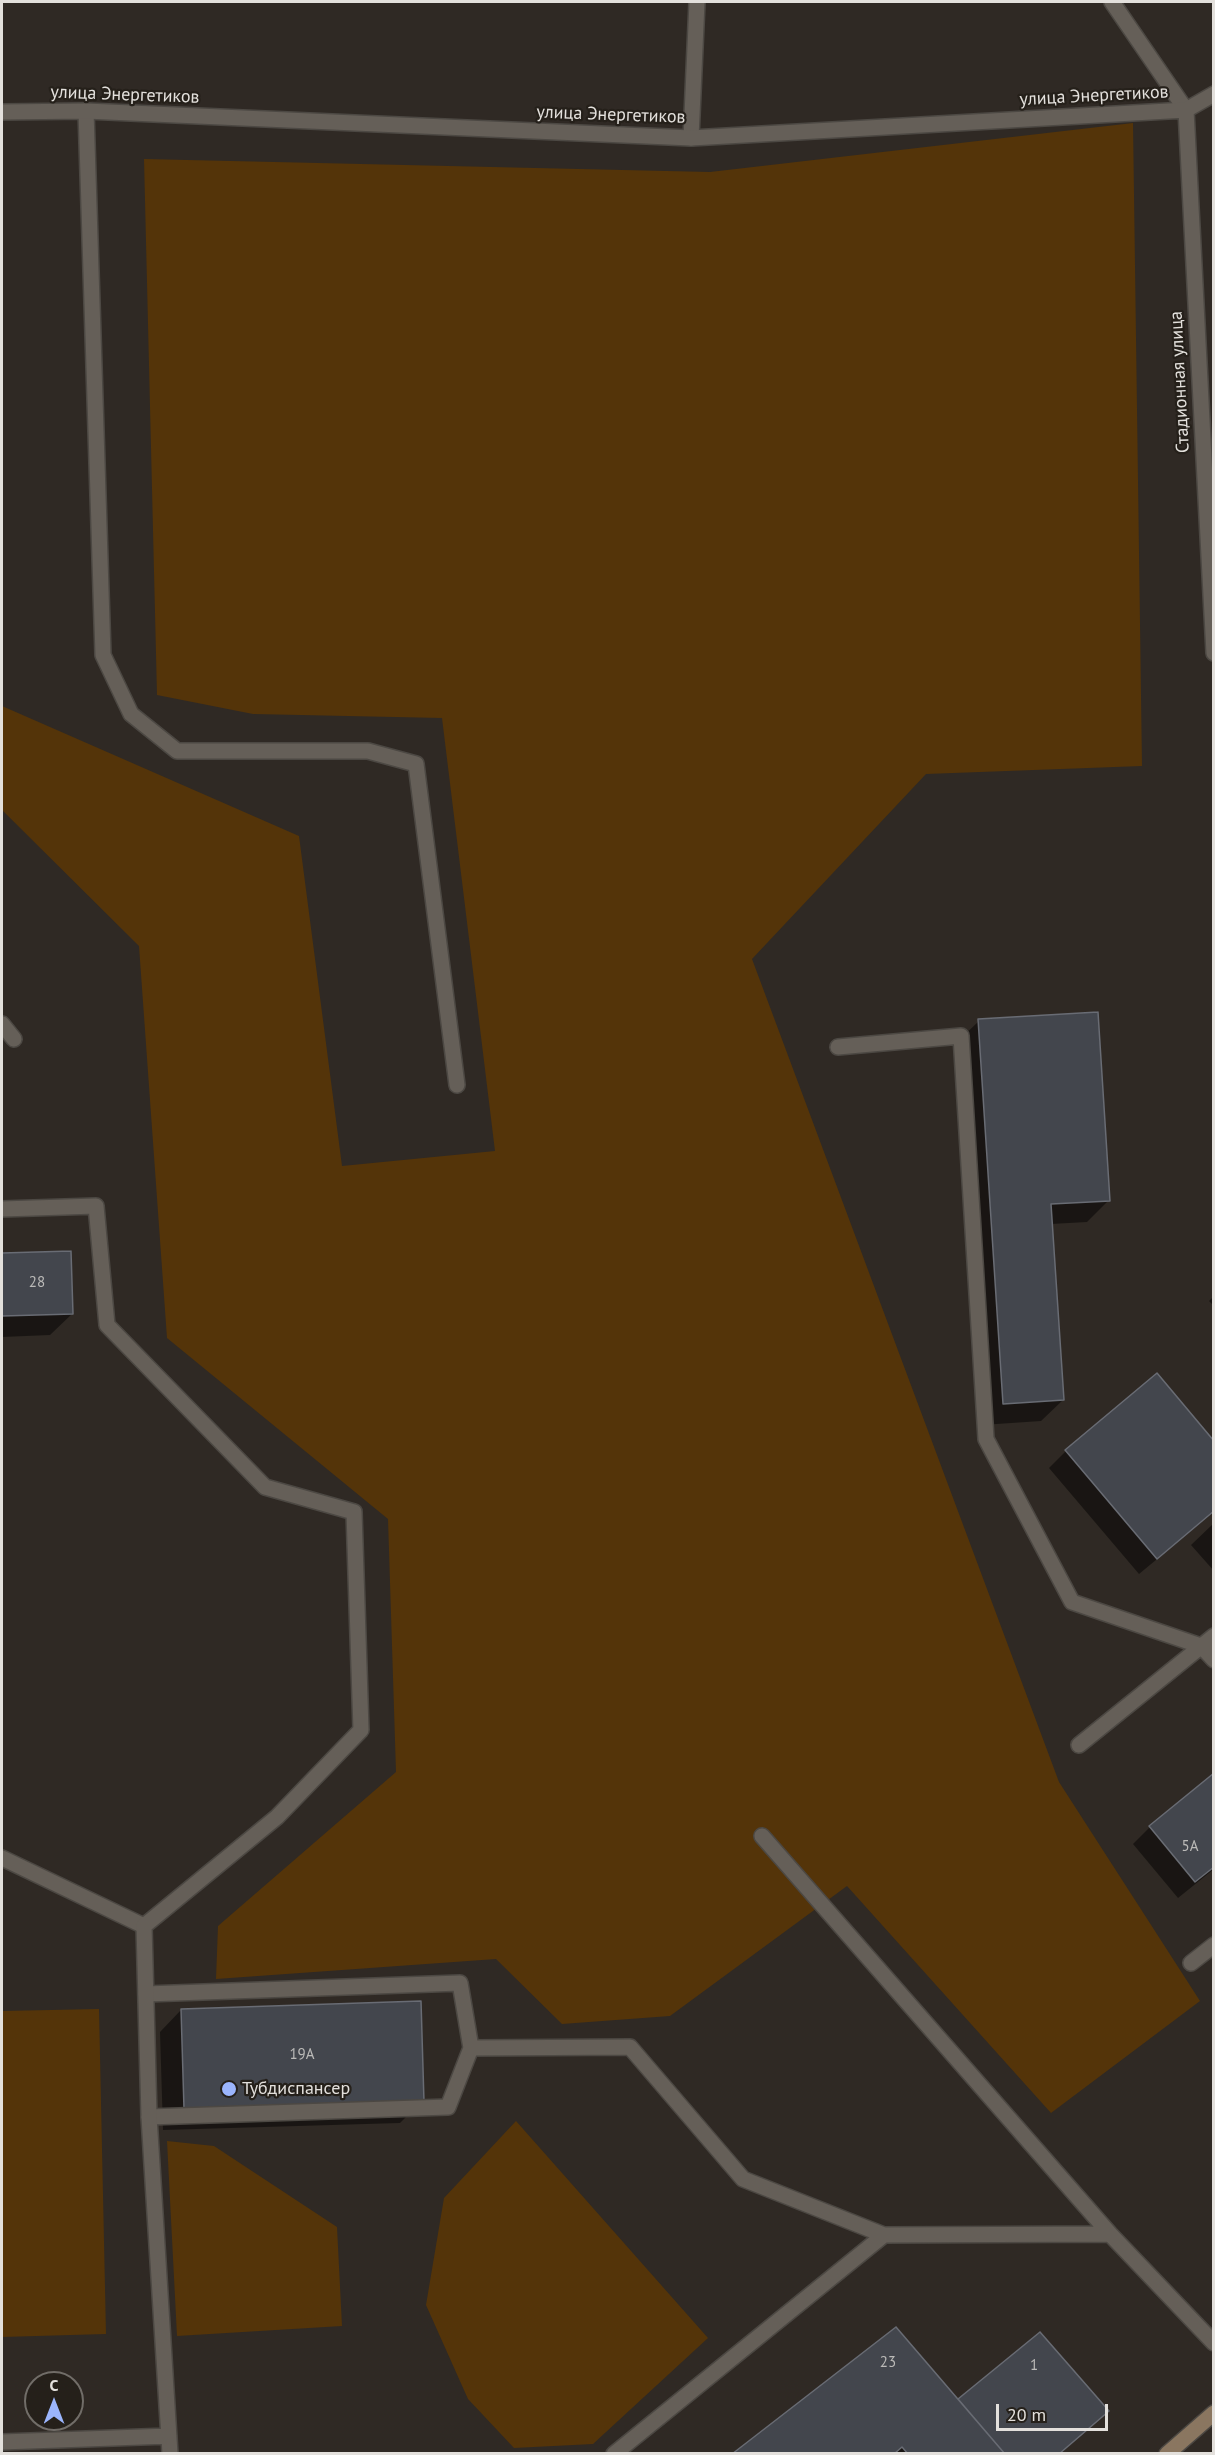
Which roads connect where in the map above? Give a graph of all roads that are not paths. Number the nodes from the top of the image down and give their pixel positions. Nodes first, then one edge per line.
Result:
1 (697, 2) edge
2 (1112, 2) edge
3 (1214, 94) edge
4 (1186, 110) junction
5 (86, 111) junction
6 (2, 112) edge
7 (691, 138) junction
8 (1214, 653) edge
9 (2, 1024) edge
10 (14, 1039) dead end
11 (838, 1047) dead end
12 (457, 1085) dead end
13 (2, 1209) edge
14 (1214, 1636) edge
15 (1201, 1646) junction
16 (1214, 1660) edge
17 (1079, 1745) dead end
18 (762, 1836) dead end
19 (2, 1858) edge
20 (144, 1926) junction
21 (1214, 1945) edge
22 (1191, 1963) dead end
23 (146, 1994) junction
24 (471, 2048) junction
25 (149, 2116) junction
26 (1110, 2234) junction
27 (884, 2235) junction
28 (1214, 2343) edge
29 (1214, 2413) edge
30 (169, 2436) junction
31 (2, 2442) edge
32 (170, 2454) edge
33 (614, 2454) edge
34 (1167, 2454) edge

1 - 7 street
2 - 4 street
3 - 4 street, улица Энергетиков
4 - 7 street, улица Энергетиков
4 - 8 street, Стадионная улица
5 - 6 street, улица Энергетиков
5 - 7 street, улица Энергетиков
5 - 12 street
9 - 10 street
11 - 15 street
13 - 20 street
14 - 15 street
15 - 16 street
15 - 17 street
18 - 26 street
19 - 20 street
20 - 23 street
21 - 22 street
23 - 24 street
23 - 25 street
24 - 25 street
24 - 27 street
25 - 30 street
26 - 27 street
26 - 28 street
27 - 33 street
29 - 34 main road
30 - 31 street
30 - 32 street

